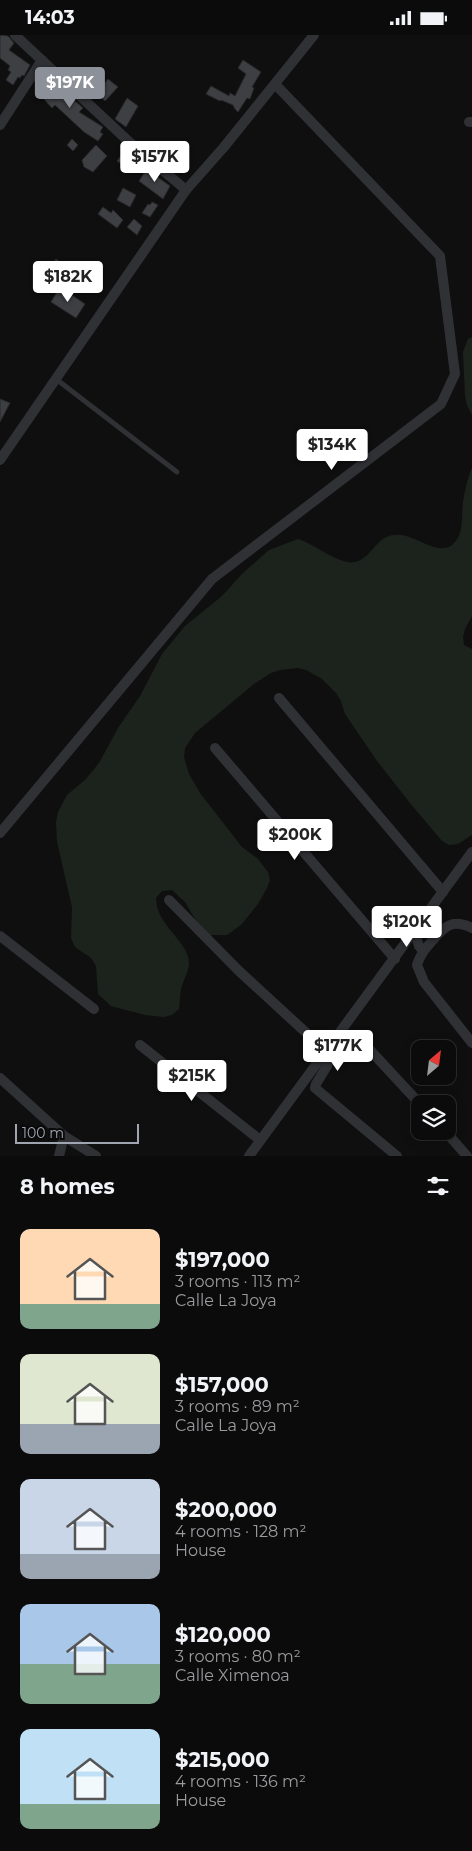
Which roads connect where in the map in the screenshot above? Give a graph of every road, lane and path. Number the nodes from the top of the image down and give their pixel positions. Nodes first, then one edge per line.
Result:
1 (15, 35) edge
2 (314, 35) edge
3 (42, 60) junction
4 (275, 84) junction
5 (0, 125) edge
6 (186, 190) junction
7 (56, 379) junction
8 (0, 460) edge
9 (177, 472) dead end
10 (279, 698) dead end
11 (214, 748) dead end
12 (0, 833) edge
13 (472, 852) edge
14 (443, 891) junction
15 (169, 900) dead end
16 (472, 929) edge
17 (414, 931) junction
18 (0, 935) edge
19 (424, 951) junction
20 (395, 959) junction
21 (94, 1009) dead end
22 (472, 1043) edge
23 (140, 1045) dead end
24 (329, 1052) junction
25 (0, 1079) edge
26 (412, 1095) edge
27 (64, 1136) junction
28 (260, 1140) junction
29 (453, 1140) edge
30 (59, 1156) edge
31 (96, 1156) edge
32 (249, 1156) edge
33 (396, 1156) edge
34 (467, 1156) edge

1 - 3 street
2 - 4 street
3 - 5 street
3 - 6 street
4 - 6 street
4 - 12 street
6 - 7 street
7 - 8 street
7 - 9 lane
10 - 14 street
11 - 20 street
13 - 14 street
14 - 17 street
15 - 24 street
16 - 19 street
17 - 19 street
17 - 20 street
18 - 21 street
19 - 22 street
20 - 24 street
23 - 28 street
24 - 26 street
24 - 28 street
24 - 33 street
25 - 27 street
27 - 30 street
27 - 31 street
28 - 32 street
29 - 34 street

